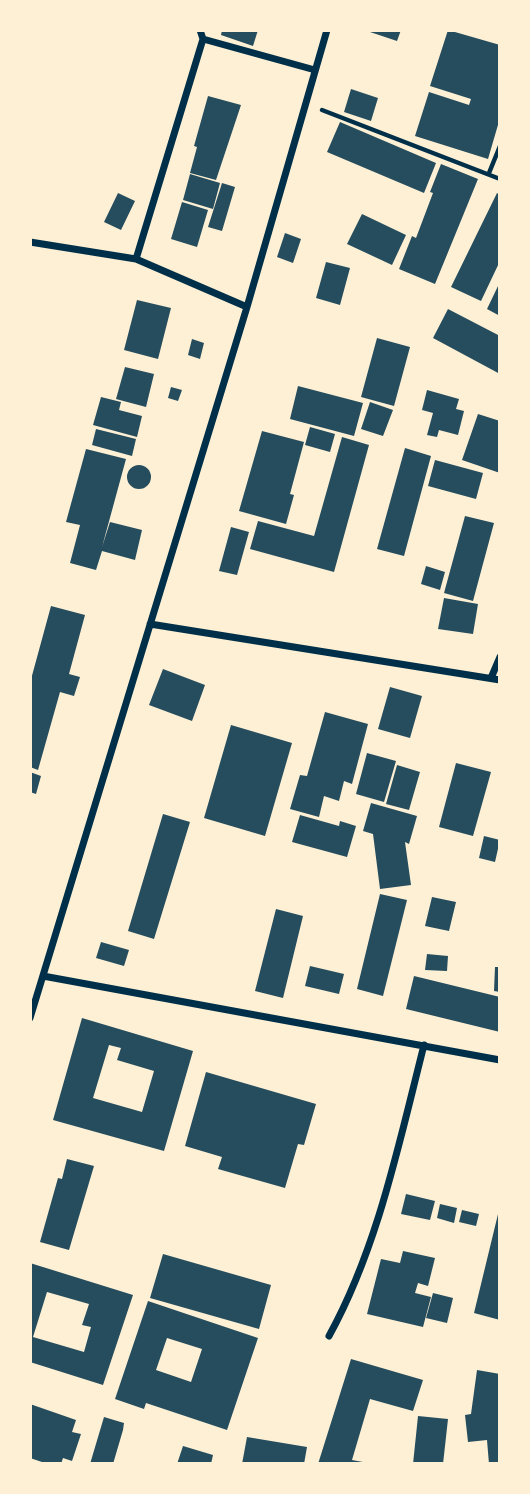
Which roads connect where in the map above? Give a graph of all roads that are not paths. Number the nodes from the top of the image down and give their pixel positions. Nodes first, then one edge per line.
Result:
1 (200, 30) edge
2 (327, 30) edge
3 (203, 39) junction
4 (315, 70) junction
5 (30, 242) edge
6 (136, 259) junction
7 (247, 307) junction
8 (150, 624) junction
9 (500, 657) edge
10 (491, 678) junction
11 (500, 680) edge
12 (43, 976) junction
13 (30, 1018) edge
14 (424, 1045) junction
15 (500, 1060) edge
16 (329, 1336) dead end

1 - 3 street
2 - 4 street
3 - 4 street
3 - 6 street
4 - 7 street
5 - 6 street
6 - 7 street
7 - 8 street
8 - 10 street
8 - 12 street
9 - 10 street
10 - 11 street
12 - 13 street
12 - 14 street
14 - 15 street
14 - 16 street

